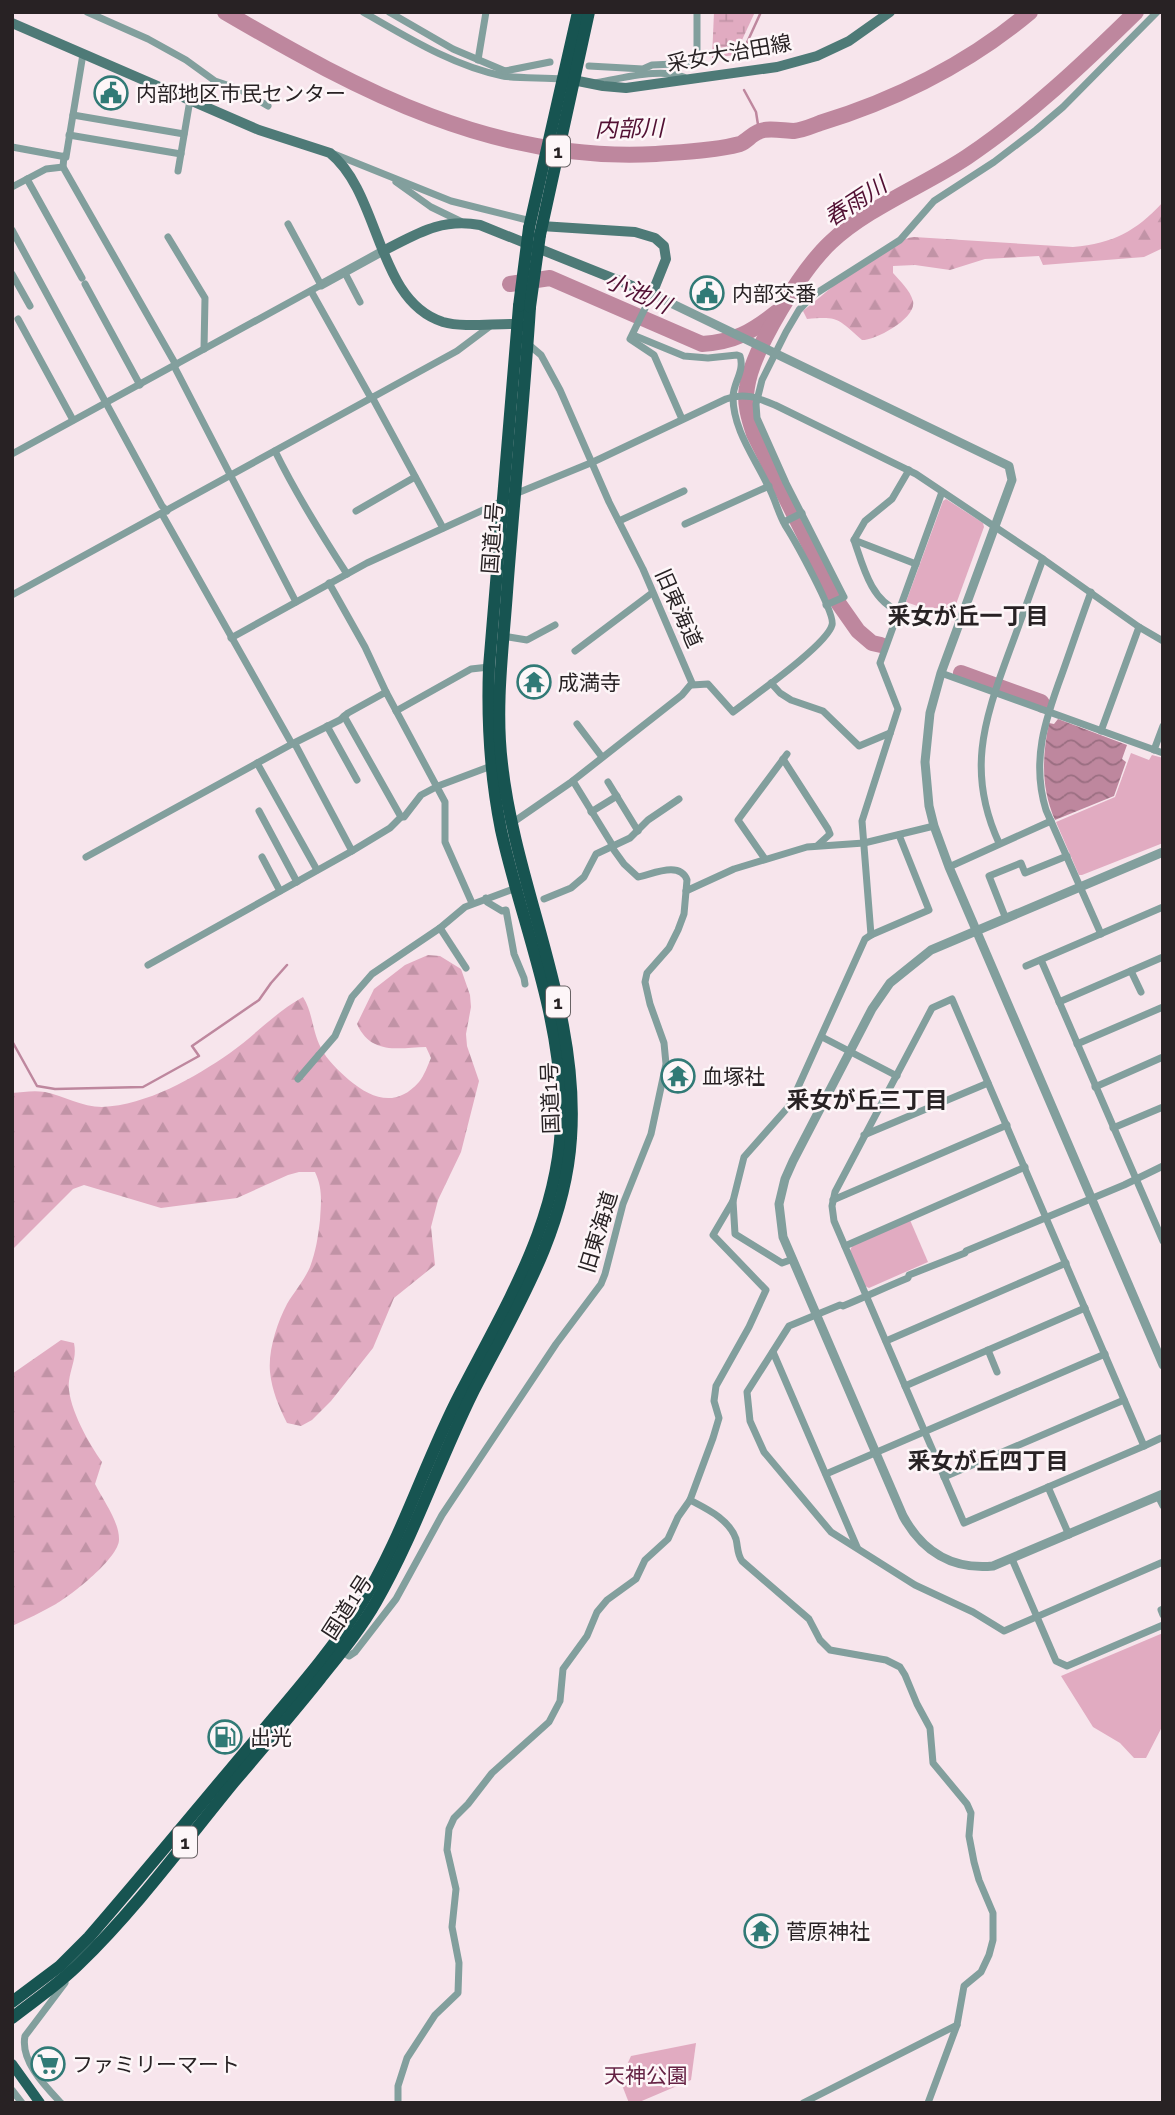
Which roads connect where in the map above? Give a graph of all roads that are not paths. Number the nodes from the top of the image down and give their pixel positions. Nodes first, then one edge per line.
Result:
1 (87, 12) edge
2 (363, 12) edge
3 (389, 12) edge
4 (486, 12) edge
5 (578, 12) edge
6 (589, 12) edge
7 (697, 12) edge
8 (890, 12) edge
9 (1157, 12) edge
10 (12, 23) edge
11 (83, 54) junction
12 (478, 60) junction
13 (550, 62) dead end
14 (589, 66) dead end
15 (643, 71) junction
16 (505, 73) junction
17 (690, 80) junction
18 (592, 83) junction
19 (567, 85) junction
20 (190, 100) junction
21 (268, 106) dead end
22 (73, 115) junction
23 (184, 134) junction
24 (69, 135) junction
25 (12, 147) edge
26 (320, 149) junction
27 (181, 154) junction
28 (60, 156) junction
29 (64, 167) junction
30 (55, 168) junction
31 (178, 171) dead end
32 (384, 173) junction
33 (27, 179) junction
34 (12, 187) edge
35 (464, 222) junction
36 (536, 222) junction
37 (288, 225) dead end
38 (12, 230) edge
39 (169, 237) dead end
40 (383, 251) junction
41 (345, 273) junction
42 (12, 274) edge
43 (321, 285) junction
44 (312, 291) junction
45 (649, 299) junction
46 (360, 302) dead end
47 (30, 306) dead end
48 (524, 306) junction
49 (18, 319) dead end
50 (494, 323) junction
51 (518, 324) junction
52 (633, 334) junction
53 (527, 344) junction
54 (204, 349) junction
55 (771, 353) junction
56 (175, 365) junction
57 (140, 385) junction
58 (736, 396) junction
59 (372, 397) junction
60 (755, 397) junction
61 (106, 402) junction
62 (682, 419) junction
63 (73, 420) junction
64 (275, 451) junction
65 (12, 454) edge
66 (593, 462) junction
67 (909, 470) junction
68 (232, 474) junction
69 (415, 477) junction
70 (769, 486) junction
71 (684, 491) dead end
72 (942, 492) junction
73 (514, 495) junction
74 (502, 502) junction
75 (356, 511) dead end
76 (164, 512) junction
77 (801, 514) junction
78 (619, 521) junction
79 (786, 521) junction
80 (685, 524) dead end
81 (995, 526) junction
82 (443, 528) junction
83 (855, 540) junction
84 (1043, 559) junction
85 (916, 564) junction
86 (346, 574) junction
87 (329, 583) junction
88 (1091, 592) junction
89 (652, 593) junction
90 (12, 595) edge
91 (296, 601) junction
92 (827, 604) junction
93 (899, 611) junction
94 (555, 625) dead end
95 (1139, 627) junction
96 (503, 636) junction
97 (231, 638) junction
98 (1163, 641) edge
99 (575, 651) dead end
100 (489, 667) junction
101 (941, 673) junction
102 (771, 682) junction
103 (691, 685) junction
104 (996, 688) junction
105 (386, 692) junction
106 (396, 711) junction
107 (1048, 712) junction
108 (344, 716) junction
109 (576, 724) dead end
110 (327, 726) junction
111 (1163, 726) edge
112 (1101, 731) junction
113 (890, 733) junction
114 (293, 744) junction
115 (1154, 750) junction
116 (1163, 753) edge
117 (601, 757) junction
118 (257, 763) junction
119 (496, 764) junction
120 (357, 780) dead end
121 (573, 781) junction
122 (608, 782) dead end
123 (438, 786) junction
124 (617, 796) junction
125 (679, 799) dead end
126 (259, 811) dead end
127 (591, 811) junction
128 (401, 817) junction
129 (1051, 821) junction
130 (512, 823) junction
131 (934, 826) junction
132 (638, 831) junction
133 (898, 835) junction
134 (999, 843) junction
135 (863, 844) junction
136 (612, 846) junction
137 (818, 846) junction
138 (352, 851) junction
139 (1163, 852) edge
140 (1067, 856) junction
141 (86, 857) dead end
142 (262, 857) dead end
143 (765, 859) junction
144 (948, 867) junction
145 (317, 870) junction
146 (297, 882) junction
147 (521, 886) junction
148 (1080, 886) junction
149 (280, 891) junction
150 (686, 891) junction
151 (486, 898) junction
152 (544, 899) dead end
153 (472, 903) junction
154 (1163, 908) edge
155 (1006, 919) junction
156 (440, 928) junction
157 (976, 931) junction
158 (1101, 934) junction
159 (871, 935) junction
160 (1163, 957) edge
161 (1041, 960) junction
162 (148, 965) dead end
163 (1026, 966) dead end
164 (466, 968) dead end
165 (1131, 971) junction
166 (525, 984) dead end
167 (1141, 992) dead end
168 (1059, 1002) junction
169 (1163, 1007) edge
170 (822, 1037) junction
171 (1077, 1044) junction
172 (850, 1051) junction
173 (1163, 1058) edge
174 (897, 1076) junction
175 (299, 1079) dead end
176 (988, 1083) junction
177 (1095, 1087) junction
178 (1163, 1107) edge
179 (1007, 1125) junction
180 (1113, 1128) junction
181 (864, 1135) junction
182 (1163, 1166) edge
183 (1025, 1167) junction
184 (1135, 1179) junction
185 (1090, 1198) junction
186 (833, 1200) junction
187 (733, 1201) junction
188 (1046, 1217) junction
189 (1159, 1223) edge
190 (1163, 1241) edge
191 (845, 1246) junction
192 (793, 1259) junction
193 (1066, 1264) junction
194 (866, 1295) junction
195 (1085, 1308) junction
196 (817, 1316) junction
197 (886, 1341) junction
198 (988, 1350) junction
199 (773, 1352) junction
200 (1105, 1354) junction
201 (1163, 1365) edge
202 (997, 1372) dead end
203 (905, 1386) junction
204 (1124, 1400) junction
205 (925, 1432) junction
206 (1161, 1438) edge
207 (1144, 1446) junction
208 (877, 1452) junction
209 (826, 1474) junction
210 (944, 1477) junction
211 (1048, 1487) junction
212 (1160, 1495) edge
213 (690, 1500) junction
214 (1163, 1506) edge
215 (1069, 1535) junction
216 (858, 1549) junction
217 (1012, 1559) junction
218 (1163, 1562) edge
219 (1163, 1609) edge
220 (1163, 1615) edge
221 (1036, 1616) junction
222 (1163, 1625) edge
223 (337, 1648) junction
224 (93, 1941) junction
225 (79, 1964) junction
226 (12, 2002) edge
227 (12, 2018) edge
228 (957, 2025) junction
229 (12, 2064) edge
230 (12, 2090) edge
231 (35, 2101) edge
232 (22, 2103) edge
233 (61, 2103) edge
234 (398, 2103) edge
235 (803, 2103) edge
236 (928, 2103) edge

1 - 21 street
2 - 16 street
3 - 12 street
4 - 12 street
5 - 19 highway, 国道1号 / 1
6 - 19 highway, 国道1号 / 1
7 - 15 street
8 - 17 main road, 采女大治田線
9 - 55 street
10 - 11 main road
11 - 20 main road
11 - 22 street
12 - 16 street
13 - 16 street
14 - 15 street
15 - 17 street
15 - 18 street
16 - 19 street
17 - 18 main road, 采女大治田線
18 - 19 main road, 采女大治田線
19 - 36 highway, 国道1号 / 1
20 - 23 street
20 - 26 main road
22 - 23 street
22 - 24 street
23 - 27 street
24 - 27 street
24 - 28 street
25 - 28 street
26 - 32 street
26 - 40 main road
27 - 31 street
28 - 29 street
28 - 30 street
29 - 30 street
29 - 56 street
30 - 33 street
32 - 35 street
32 - 36 street
33 - 34 street
33 - 57 street
35 - 40 main road
35 - 45 main road
36 - 45 main road
36 - 48 highway, 国道1号 / 1, bridge
37 - 43 street
38 - 61 street
39 - 54 street
40 - 41 street
40 - 50 main road
41 - 43 street
41 - 46 street
42 - 47 street
43 - 44 street
44 - 54 street
44 - 59 street
45 - 52 street
45 - 55 street
48 - 51 highway, 国道1号 / 1
48 - 53 highway, 国道1号 / 1
49 - 63 street
50 - 51 main road
50 - 59 street
51 - 74 highway, 国道1号 / 1
52 - 58 street
52 - 62 street
53 - 66 street, 旧東海道
53 - 73 highway, 国道1号 / 1
54 - 56 street
55 - 60 street
55 - 81 street
56 - 57 street
56 - 68 street
57 - 61 street
58 - 60 street
58 - 62 street
58 - 70 street
59 - 64 street
59 - 69 street
60 - 67 street
60 - 77 street
61 - 63 street
61 - 76 street
62 - 66 street
63 - 65 street
64 - 68 street
64 - 86 street
66 - 73 street
66 - 78 street, 旧東海道
67 - 72 street
67 - 83 street
68 - 76 street
68 - 91 street
69 - 75 street
69 - 82 street
70 - 79 street
70 - 80 street
71 - 78 street
72 - 81 street
72 - 85 street
73 - 74 street
73 - 96 highway, 国道1号 / 1
74 - 82 street
74 - 100 highway, 国道1号 / 1
76 - 90 street
76 - 97 street
77 - 79 street
77 - 92 street
78 - 89 street, 旧東海道
79 - 92 street
81 - 84 street
81 - 101 street
82 - 86 street
83 - 85 street
83 - 93 street
84 - 88 street
84 - 104 street
85 - 93 street
86 - 87 street
87 - 91 street
87 - 105 street
88 - 95 street
88 - 107 street
89 - 99 street
89 - 103 street, 旧東海道
91 - 97 street
92 - 102 street
93 - 113 street
94 - 96 street
95 - 98 street
95 - 112 street
96 - 119 highway, 国道1号 / 1
97 - 114 street
100 - 106 street
100 - 119 highway, 国道1号 / 1
101 - 104 street
101 - 131 street
102 - 103 street
102 - 113 street
103 - 117 street
104 - 107 street
104 - 134 street
105 - 106 street
105 - 108 street
106 - 123 street
107 - 112 street
107 - 129 street
108 - 110 street
108 - 128 street
109 - 117 street
110 - 114 street
110 - 120 street
111 - 115 street
112 - 115 street
113 - 135 street
114 - 118 street
114 - 138 street
115 - 116 street
117 - 121 street
118 - 141 street
118 - 145 street
119 - 123 street
119 - 130 highway, 国道1号 / 1
119 - 147 highway, 国道1号 / 1
121 - 127 street
121 - 130 street
122 - 124 street
123 - 128 street
123 - 153 street
124 - 127 street
124 - 132 street
125 - 132 street
126 - 146 street
127 - 136 street
128 - 138 street
129 - 134 street
129 - 140 street
130 - 147 highway, 国道1号 / 1
131 - 133 street
131 - 144 street
132 - 136 street
133 - 135 street
133 - 159 street
134 - 144 street
135 - 137 street
135 - 159 street
136 - 150 street
136 - 152 street
137 - 143 street
137 - 143 street
138 - 145 street
139 - 148 street
140 - 148 street
140 - 155 street
142 - 149 street
143 - 150 street
144 - 157 street
145 - 146 street
146 - 149 street
147 - 151 street
147 - 223 highway, 国道1号 / 1
148 - 155 street
148 - 158 street
149 - 162 street
150 - 223 street, 旧東海道
151 - 153 street
151 - 166 street
153 - 156 street
154 - 158 street
155 - 157 street
156 - 164 street
156 - 175 street
157 - 172 street
157 - 185 street
158 - 161 street
159 - 170 street
160 - 165 street
161 - 163 street
161 - 168 street
165 - 167 street
165 - 168 street
168 - 171 street
169 - 171 street
170 - 172 street
170 - 187 street
171 - 177 street
172 - 174 street
172 - 192 street
173 - 177 street
174 - 176 street
174 - 181 street
176 - 179 street
176 - 181 street
177 - 180 street
178 - 180 street
179 - 183 street
179 - 186 street
180 - 184 street
181 - 186 street
182 - 184 street
183 - 188 street
183 - 191 street
184 - 185 street
184 - 189 street
185 - 188 street
185 - 201 street
186 - 191 street
187 - 192 street
187 - 213 street
188 - 193 street
188 - 194 street
189 - 190 street
191 - 194 street
192 - 196 street
193 - 195 street
193 - 197 street
194 - 196 street
194 - 197 street
195 - 198 street
195 - 200 street
196 - 199 street
196 - 208 street
197 - 203 street
198 - 202 street
198 - 203 street
199 - 209 street
199 - 216 street
200 - 204 street
200 - 205 street
203 - 205 street
204 - 207 street
204 - 210 street
205 - 208 street
205 - 210 street
206 - 207 street
207 - 211 street
208 - 209 street
208 - 217 street
209 - 216 street
210 - 211 street
211 - 215 street
212 - 214 street
212 - 215 street
213 - 228 street
213 - 234 street
215 - 217 street
216 - 221 street
217 - 221 street
218 - 221 street
219 - 220 street
221 - 222 street
223 - 224 highway, 国道1号 / 1
224 - 225 highway, 国道1号 / 1
224 - 226 highway, 国道1号 / 1
225 - 227 highway, 国道1号 / 1
225 - 233 street
228 - 235 street
228 - 236 street
229 - 231 main road
230 - 232 street

